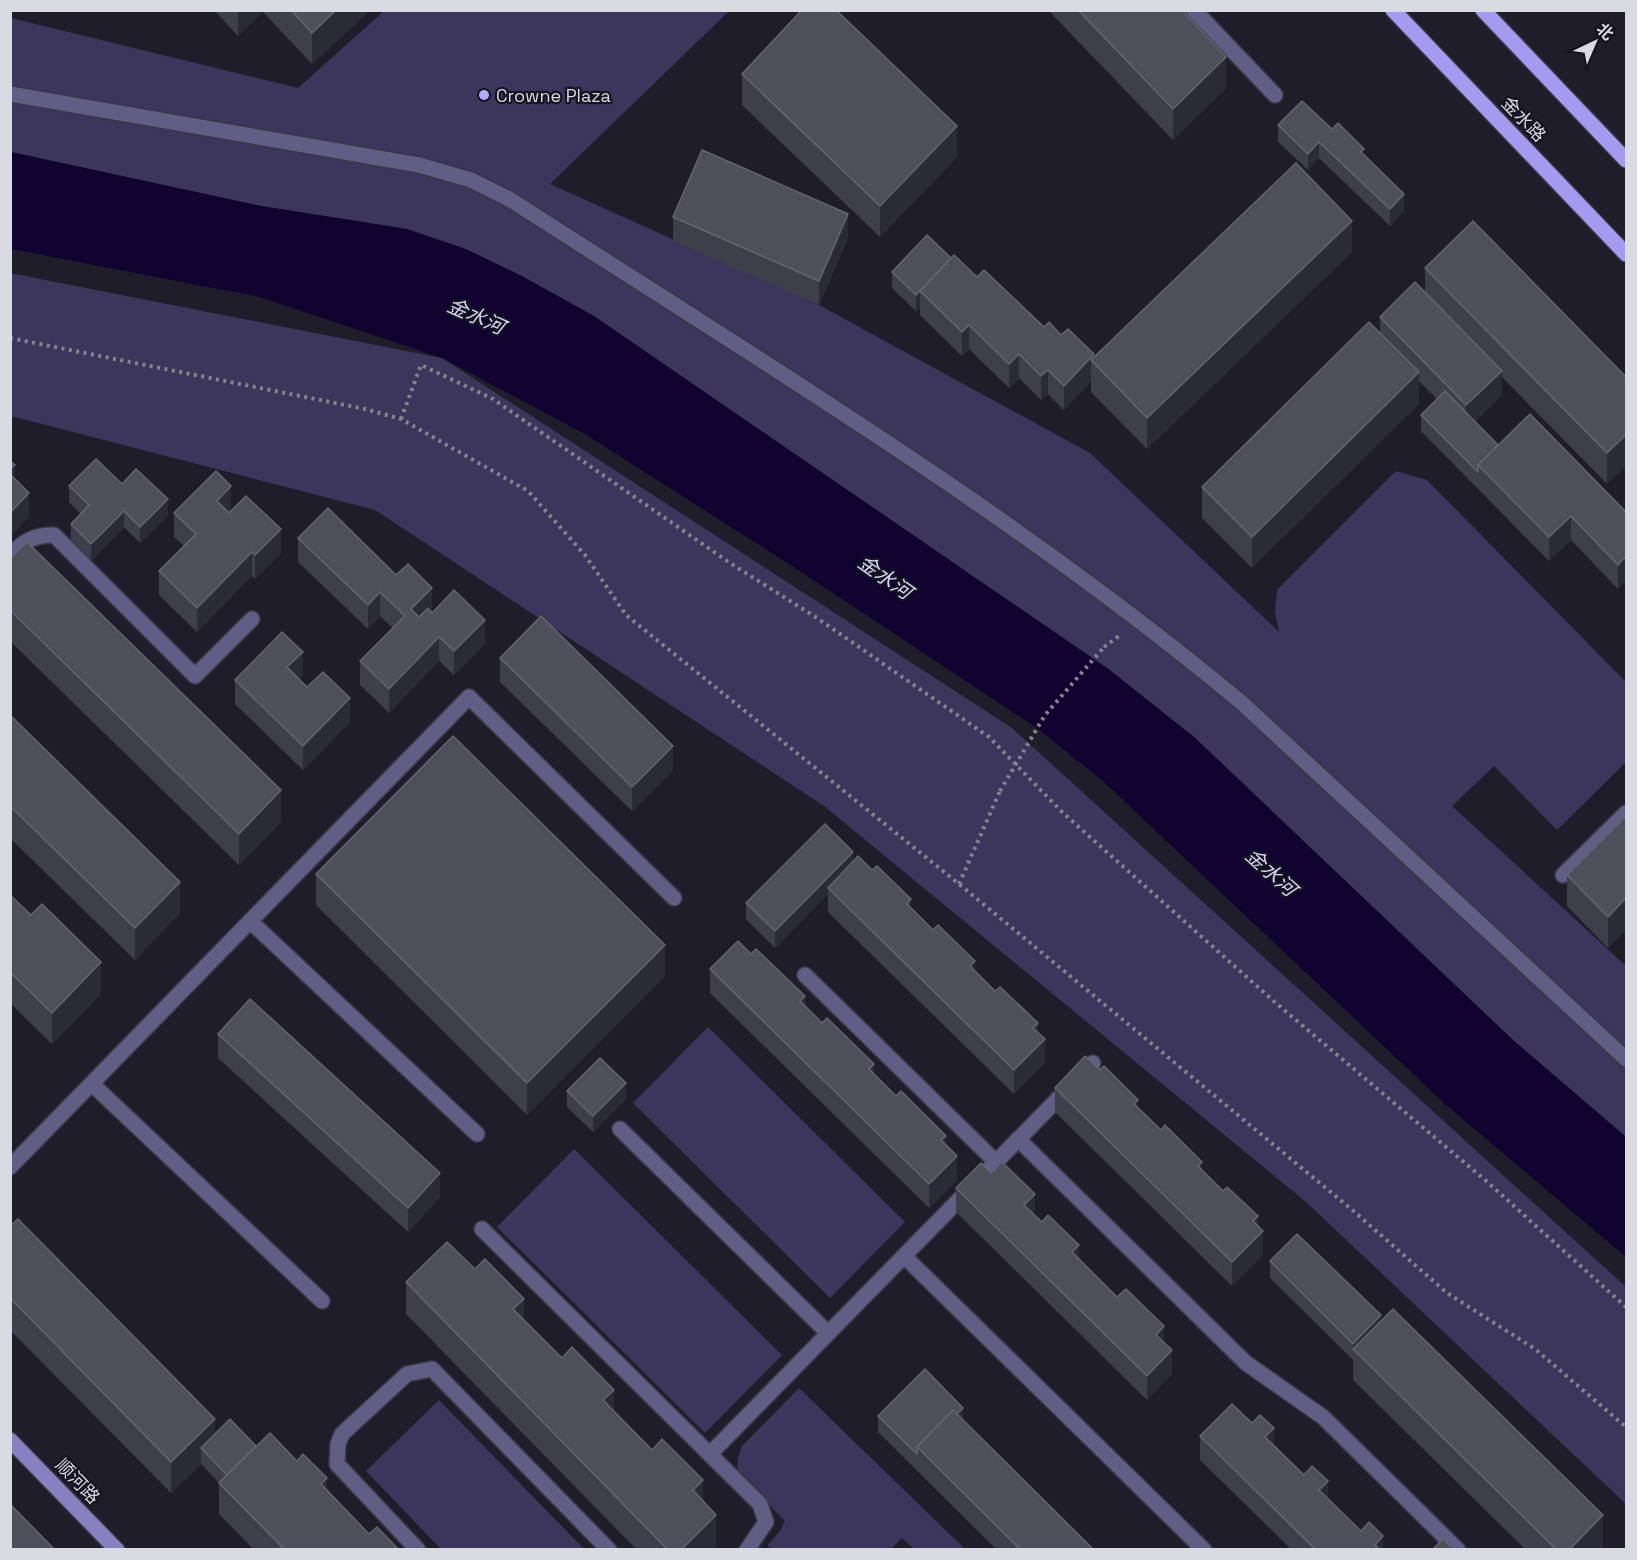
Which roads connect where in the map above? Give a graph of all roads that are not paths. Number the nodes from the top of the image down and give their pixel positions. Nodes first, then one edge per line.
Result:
1 (1194, 10) edge
2 (1393, 10) edge
3 (1484, 10) edge
4 (10, 94) edge
5 (1275, 95) dead end
6 (1626, 160) edge
7 (1626, 254) edge
8 (10, 555) edge
9 (252, 619) dead end
10 (1626, 813) edge
11 (1563, 875) dead end
12 (674, 898) dead end
13 (250, 921) junction
14 (805, 975) dead end
15 (1626, 1059) edge
16 (1093, 1063) edge
17 (92, 1084) junction
18 (620, 1129) dead end
19 (477, 1134) dead end
20 (1018, 1139) junction
21 (996, 1162) junction
22 (10, 1167) edge
23 (482, 1228) dead end
24 (904, 1256) junction
25 (322, 1301) dead end
26 (828, 1333) junction
27 (10, 1440) edge
28 (710, 1454) junction
29 (1449, 1546) edge
30 (117, 1550) edge
31 (418, 1550) edge
32 (609, 1550) edge
33 (747, 1550) edge
34 (1204, 1550) edge

1 - 5 street
2 - 7 main road, 金水路
3 - 6 main road
4 - 15 street
8 - 9 street
10 - 11 street
12 - 13 street
13 - 17 street
13 - 19 street
14 - 21 street
16 - 20 street
17 - 22 street
17 - 25 street
18 - 26 street
20 - 21 street
20 - 29 street
21 - 24 street
23 - 28 street
24 - 26 street
24 - 34 street
26 - 28 street
27 - 30 street, 顺河路
28 - 33 street
31 - 32 street

